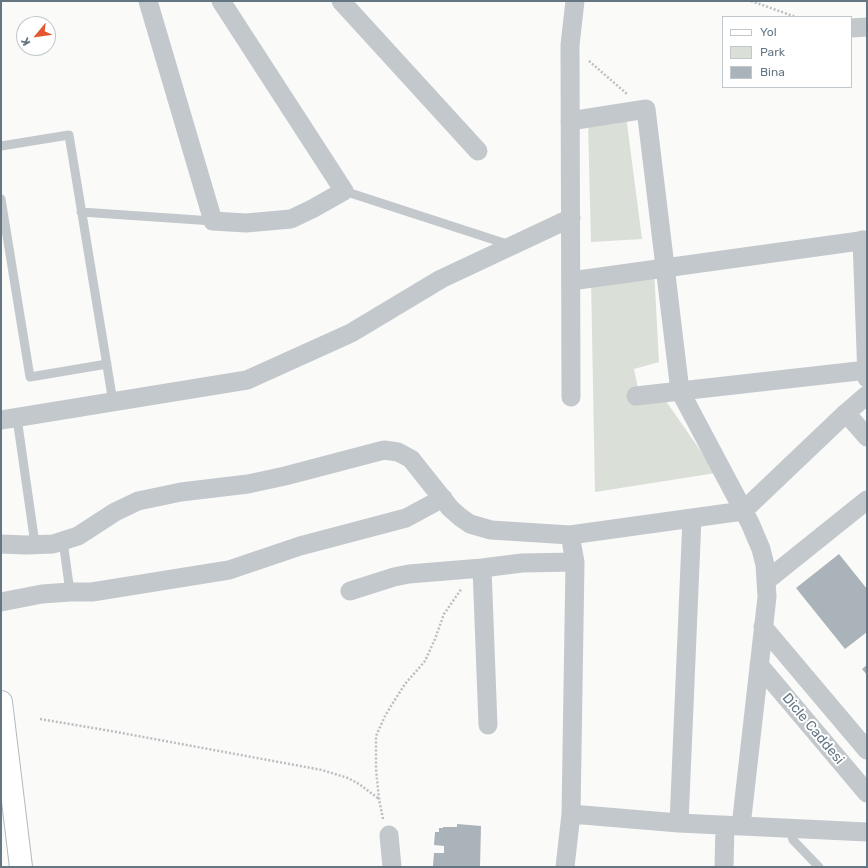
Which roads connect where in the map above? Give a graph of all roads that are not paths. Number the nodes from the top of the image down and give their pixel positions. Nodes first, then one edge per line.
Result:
1 (148, 1) edge
2 (221, 1) edge
3 (341, 1) edge
4 (574, 1) edge
5 (867, 26) edge
6 (852, 28) edge
7 (570, 121) junction
8 (1, 146) edge
9 (478, 151) dead end
10 (344, 190) junction
11 (1, 199) edge
12 (81, 212) junction
13 (571, 218) junction
14 (213, 221) junction
15 (864, 240) edge
16 (512, 246) junction
17 (665, 268) junction
18 (571, 281) junction
19 (107, 364) junction
20 (867, 370) edge
21 (867, 378) edge
22 (680, 391) junction
23 (867, 395) edge
24 (636, 396) dead end
25 (571, 397) dead end
26 (113, 402) junction
27 (846, 413) junction
28 (9, 419) edge
29 (867, 437) edge
30 (443, 498) junction
31 (867, 500) edge
32 (743, 510) junction
33 (692, 518) junction
34 (570, 535) junction
35 (63, 540) junction
36 (1, 544) edge
37 (35, 544) junction
38 (575, 562) junction
39 (478, 568) junction
40 (766, 581) junction
41 (350, 591) dead end
42 (70, 592) junction
43 (1, 602) edge
44 (763, 627) junction
45 (759, 665) junction
46 (1, 702) edge
47 (488, 726) dead end
48 (867, 750) edge
49 (867, 793) edge
50 (571, 814) junction
51 (679, 823) junction
52 (733, 826) junction
53 (790, 828) junction
54 (867, 832) edge
55 (390, 835) road end
56 (21, 867) edge
57 (392, 867) edge
58 (565, 867) edge
59 (724, 867) edge
60 (819, 867) edge

1 - 14 street
2 - 10 street
3 - 9 street
4 - 7 street
5 - 6 street
7 - 13 street
7 - 17 street
8 - 12 lane
10 - 14 street
10 - 16 lane
11 - 19 lane
12 - 14 lane
12 - 19 lane
13 - 16 street
13 - 18 street
15 - 17 street
15 - 20 street
16 - 26 street
17 - 18 street
17 - 22 street
18 - 25 street
19 - 26 lane
20 - 21 street
20 - 22 street
22 - 24 street
22 - 32 street
23 - 27 street
26 - 28 street
27 - 29 street
27 - 32 street
28 - 37 lane
30 - 34 street
30 - 35 street
30 - 42 street
31 - 40 street
32 - 33 street
32 - 40 street
33 - 34 street
33 - 51 street
34 - 38 street
35 - 37 street
35 - 42 lane
36 - 37 street
38 - 39 street
38 - 50 street
39 - 41 street
39 - 47 street
40 - 44 street
42 - 43 street
44 - 45 street
44 - 48 street, Dicle Caddesi
45 - 49 street, Dicle Caddesi
45 - 52 street
46 - 56 main road
50 - 51 street
50 - 58 street
51 - 52 street
52 - 53 street
52 - 59 street
53 - 54 street
53 - 60 lane
55 - 57 street

